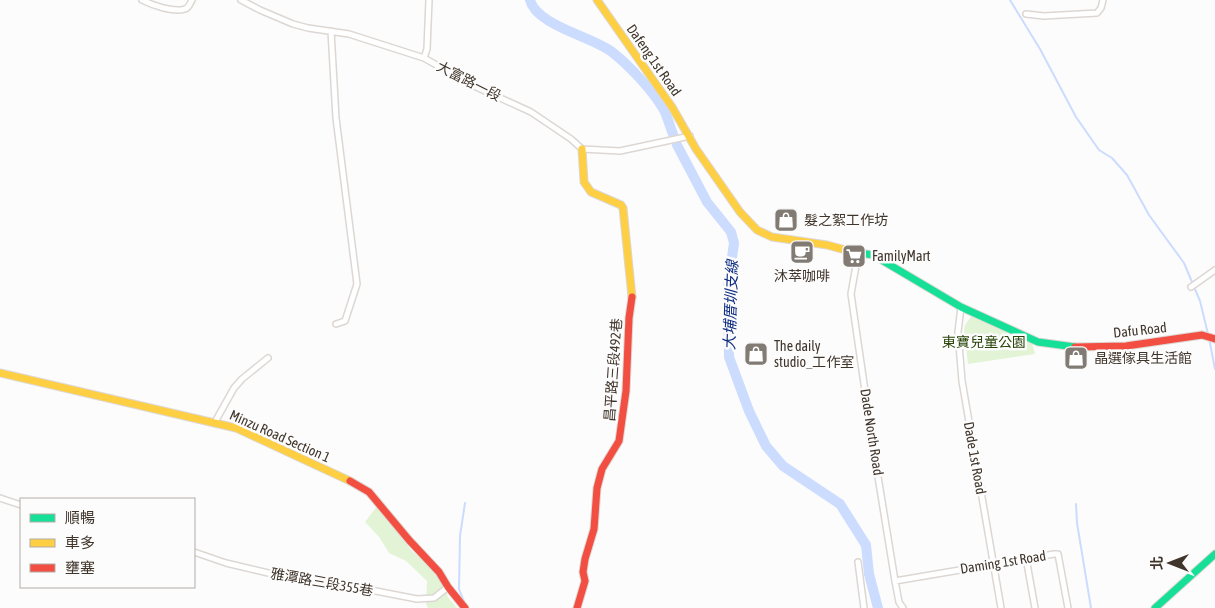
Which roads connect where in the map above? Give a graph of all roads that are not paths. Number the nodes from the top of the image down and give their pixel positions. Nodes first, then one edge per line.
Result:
1 (142, 0) edge
2 (192, 0) edge
3 (242, 0) edge
4 (429, 0) edge
5 (596, 0) edge
6 (1102, 0) edge
7 (1026, 14) dead end
8 (332, 32) junction
9 (424, 58) junction
10 (690, 136) junction
11 (582, 149) junction
12 (858, 254) junction
13 (1215, 270) edge
14 (1191, 287) dead end
15 (961, 307) junction
16 (336, 324) dead end
17 (1215, 339) edge
18 (268, 358) dead end
19 (0, 373) edge
20 (215, 422) junction
21 (0, 498) edge
22 (20, 505) edge
23 (195, 552) edge
24 (1215, 554) edge
25 (1026, 558) junction
26 (858, 562) dead end
27 (993, 563) junction
28 (895, 581) junction
29 (448, 587) junction
30 (463, 605) edge
31 (577, 608) edge
32 (864, 608) edge
33 (903, 608) edge
34 (1001, 608) edge
35 (1035, 608) edge
36 (1068, 608) edge
37 (1156, 608) edge

1 - 2 street
3 - 8 street, 大富路一段
4 - 9 street
5 - 10 street, Dafeng 1st Road
6 - 7 street
8 - 9 street, 大富路一段
8 - 16 street
9 - 11 street, 大富路一段
10 - 11 street
10 - 12 street, Dafeng 1st Road
11 - 31 street, 昌平路三段492巷
12 - 15 street, Dafu Road
12 - 28 street, Dade North Road
13 - 14 street
15 - 17 street, Dafu Road
15 - 27 street, Dade 1st Road
18 - 20 street
19 - 20 street, Minzu Road Section 1
20 - 29 street, Minzu Road Section 1
21 - 22 street
23 - 29 street, 雅潭路三段355巷
24 - 37 street
25 - 27 street, Daming 1st Road
25 - 35 street
25 - 36 street, Daming 1st Road
26 - 32 street
27 - 28 street, Daming 1st Road
27 - 34 street, Dade 1st Road
28 - 33 street, Dade North Road
29 - 30 street, Minzu Road Section 1

